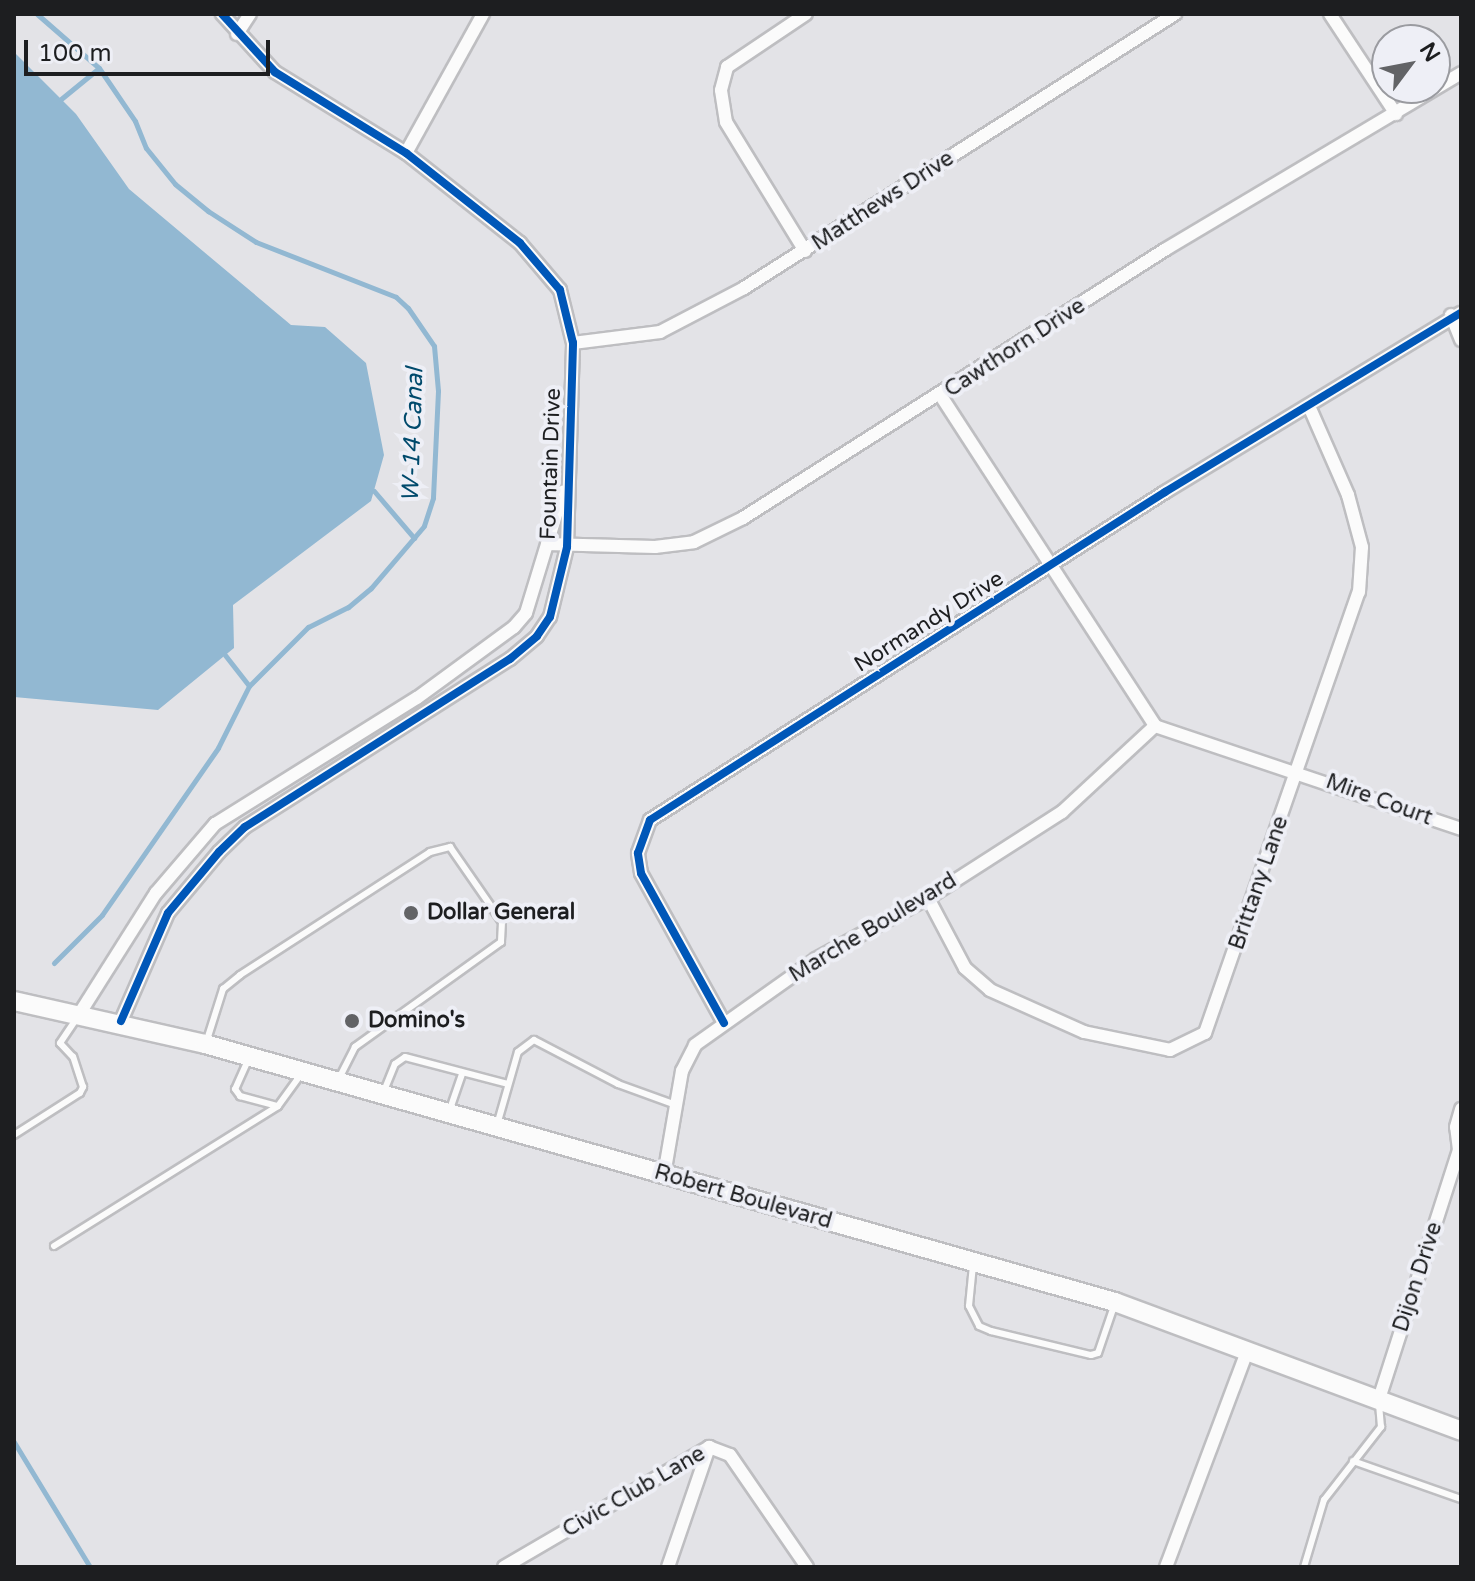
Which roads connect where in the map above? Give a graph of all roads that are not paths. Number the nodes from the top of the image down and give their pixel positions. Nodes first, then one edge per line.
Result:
1 (222, 14) edge
2 (250, 14) edge
3 (483, 14) edge
4 (806, 14) edge
5 (1175, 14) edge
6 (1330, 14) edge
7 (237, 34) junction
8 (1461, 73) edge
9 (1396, 114) junction
10 (406, 153) junction
11 (805, 251) junction
12 (1456, 314) edge
13 (1461, 340) edge
14 (573, 343) junction
15 (941, 396) junction
16 (1309, 406) junction
17 (566, 481) junction
18 (547, 544) junction
19 (567, 547) junction
20 (1049, 569) junction
21 (438, 684) junction
22 (447, 699) junction
23 (1155, 726) junction
24 (1298, 771) junction
25 (1461, 829) edge
26 (156, 893) junction
27 (928, 898) junction
28 (173, 908) junction
29 (14, 1001) edge
30 (80, 1013) junction
31 (121, 1021) junction
32 (724, 1023) junction
33 (205, 1044) junction
34 (249, 1058) junction
35 (302, 1073) junction
36 (462, 1074) junction
37 (338, 1083) junction
38 (508, 1084) junction
39 (382, 1095) junction
40 (676, 1105) junction
41 (278, 1106) junction
42 (1461, 1109) edge
43 (449, 1114) junction
44 (496, 1127) junction
45 (14, 1135) edge
46 (1460, 1150) edge
47 (664, 1175) junction
48 (54, 1246) dead end
49 (973, 1262) junction
50 (1115, 1302) junction
51 (1248, 1349) junction
52 (1379, 1399) junction
53 (1461, 1431) edge
54 (709, 1447) junction
55 (1353, 1461) junction
56 (1461, 1499) edge
57 (504, 1567) edge
58 (668, 1567) edge
59 (807, 1567) edge
60 (1166, 1567) edge
61 (1304, 1567) edge

1 - 7 street, Fountain Drive
2 - 7 street
3 - 10 street
4 - 11 street
5 - 11 street, Matthews Drive
6 - 9 street
7 - 10 street, Fountain Drive
8 - 9 street, Cawthorn Drive
9 - 15 street, Cawthorn Drive
10 - 14 street, Fountain Drive
11 - 14 street, Matthews Drive
12 - 13 street, Normandy Drive
12 - 16 street, Normandy Drive
14 - 17 street, Fountain Drive
15 - 19 street, Cawthorn Drive
15 - 20 street
16 - 20 street, Normandy Drive
16 - 24 street, Brittany Lane
17 - 18 street, Fountain Drive
17 - 19 street, Fountain Drive
18 - 19 street, Cawthorn Drive
18 - 21 street, Fountain Drive
19 - 22 street, Fountain Drive
20 - 23 street
20 - 32 street, Normandy Drive
21 - 22 street
21 - 26 street, Fountain Drive
22 - 28 street, Fountain Drive
23 - 24 street, Mire Court
23 - 27 street, Marche Boulevard
24 - 25 street, Mire Court
24 - 27 street, Brittany Lane
26 - 28 street
26 - 30 street, Fountain Drive
27 - 32 street, Marche Boulevard
28 - 31 street, Fountain Drive
29 - 30 main road, Robert Boulevard
30 - 31 main road, Robert Boulevard
30 - 45 lane
31 - 33 main road, Robert Boulevard
32 - 40 street, Marche Boulevard
33 - 34 main road, Robert Boulevard
33 - 37 lane
34 - 35 main road, Robert Boulevard
34 - 41 lane
35 - 37 main road, Robert Boulevard
35 - 41 lane
36 - 38 lane
36 - 39 lane
36 - 43 lane
37 - 39 main road, Robert Boulevard
38 - 40 lane
38 - 44 lane
39 - 43 main road, Robert Boulevard
40 - 47 street, Marche Boulevard
41 - 48 lane
42 - 46 street, Dijon Drive
43 - 44 main road, Robert Boulevard
44 - 47 main road, Robert Boulevard
46 - 52 street, Dijon Drive
47 - 49 main road, Robert Boulevard
49 - 50 main road, Robert Boulevard
49 - 50 lane
50 - 51 main road, Robert Boulevard
51 - 52 main road, Robert Boulevard
51 - 60 street
52 - 53 main road, Robert Boulevard
52 - 55 lane
54 - 57 street, Civic Club Lane
54 - 58 street
54 - 59 street, Civic Club Lane
55 - 56 lane
55 - 61 lane

